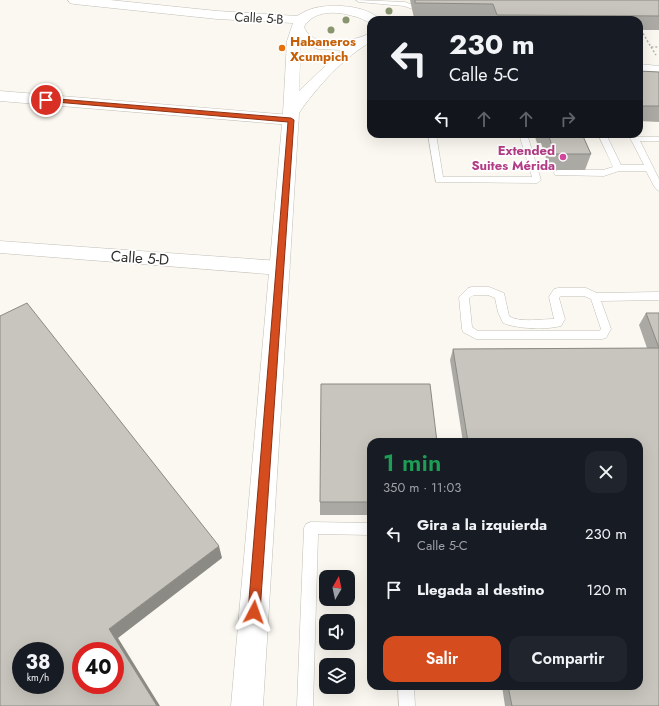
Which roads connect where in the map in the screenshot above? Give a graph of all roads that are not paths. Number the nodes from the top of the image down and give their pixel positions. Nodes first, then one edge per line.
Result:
1 (74, 0) edge
2 (334, 0) edge
3 (355, 5) edge
4 (289, 6) dead end
5 (438, 16) edge
6 (367, 17) edge
7 (299, 25) junction
8 (364, 42) edge
9 (643, 56) edge
10 (657, 57) edge
11 (643, 68) edge
12 (659, 70) edge
13 (0, 96) edge
14 (291, 117) junction
15 (433, 138) edge
16 (524, 138) edge
17 (604, 138) edge
18 (634, 138) edge
19 (643, 138) edge
20 (659, 139) edge
21 (618, 168) junction
22 (649, 168) junction
23 (558, 173) edge
24 (659, 188) edge
25 (0, 248) edge
26 (280, 268) junction
27 (659, 296) edge
28 (595, 297) junction
29 (367, 529) edge
30 (406, 690) edge
31 (247, 706) edge
32 (305, 706) edge
33 (407, 706) edge

1 - 7 street, Calle 5-B
2 - 3 street
3 - 5 lane
3 - 6 street
3 - 7 street
4 - 7 street
7 - 8 street
7 - 14 street
8 - 14 street
9 - 10 street
11 - 12 street
13 - 14 street
14 - 26 street
15 - 16 lane
17 - 21 lane
18 - 22 lane
19 - 20 lane
21 - 22 lane
21 - 23 lane
22 - 24 lane
25 - 26 street, Calle 5-D
26 - 31 street
27 - 28 lane
28 - 28 lane
29 - 32 lane
30 - 33 lane

